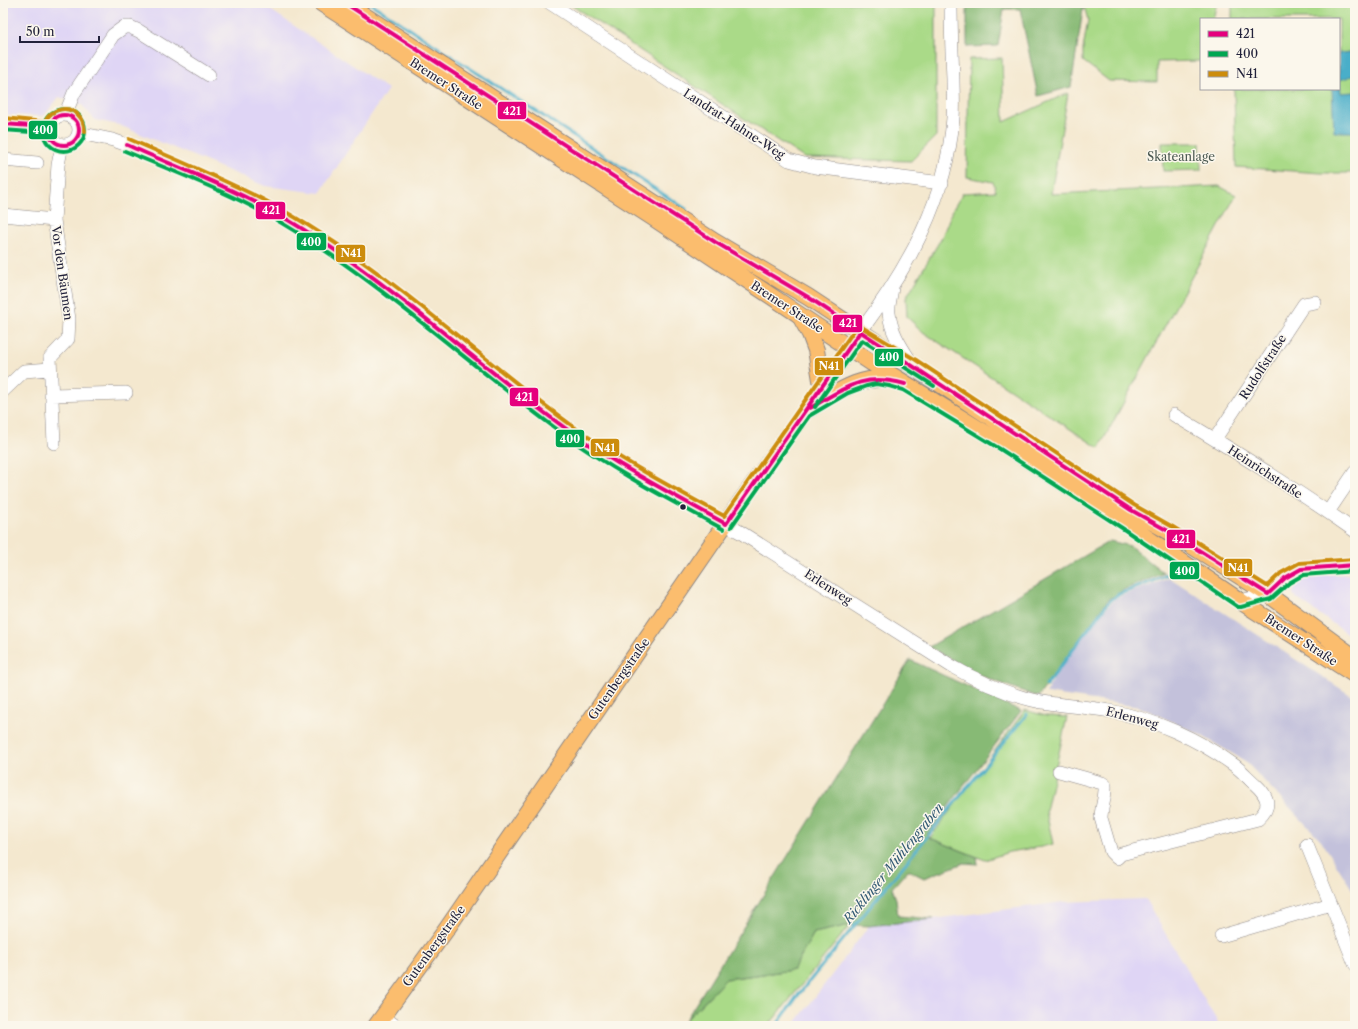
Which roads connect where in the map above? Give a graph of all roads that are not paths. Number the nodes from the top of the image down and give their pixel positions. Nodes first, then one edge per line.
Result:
1 (321, 3) edge
2 (345, 3) edge
3 (550, 3) edge
4 (951, 3) edge
5 (209, 75) dead end
6 (65, 115) junction
7 (3, 124) edge
8 (49, 129) junction
9 (79, 133) junction
10 (62, 145) junction
11 (3, 160) edge
12 (37, 163) dead end
13 (942, 184) junction
14 (3, 215) edge
15 (54, 220) junction
16 (893, 284) junction
17 (1315, 302) dead end
18 (799, 315) junction
19 (860, 332) junction
20 (850, 348) junction
21 (913, 365) junction
22 (50, 369) junction
23 (905, 384) junction
24 (822, 386) junction
25 (3, 391) edge
26 (126, 393) dead end
27 (51, 395) junction
28 (805, 412) junction
29 (1174, 414) dead end
30 (1215, 439) junction
31 (54, 443) dead end
32 (1355, 472) edge
33 (1328, 512) junction
34 (726, 524) junction
35 (1355, 532) edge
36 (1355, 565) edge
37 (1268, 594) junction
38 (1240, 601) junction
39 (1355, 658) edge
40 (1355, 675) edge
41 (1059, 771) dead end
42 (1307, 845) dead end
43 (1331, 904) junction
44 (1221, 936) dead end
45 (1355, 964) edge
46 (385, 1023) edge

1 - 18 main road, Bremer Straße
2 - 19 main road, Bremer Straße
3 - 13 street, Landrat-Hahne-Weg
4 - 13 street
5 - 6 street
6 - 8 street
6 - 9 street
7 - 8 street
8 - 10 street
9 - 10 street
9 - 34 street
10 - 15 street, Vor den Bäumen
11 - 12 street
13 - 16 street
14 - 15 street
15 - 22 street, Vor den Bäumen
16 - 19 street
16 - 21 street
17 - 30 street, Rudolfstraße
18 - 20 main road, Bremer Straße
18 - 24 main road
19 - 20 main road, Gutenbergstraße
19 - 21 main road, Bremer Straße
20 - 23 main road, Bremer Straße
20 - 24 main road, Gutenbergstraße
21 - 37 main road, Bremer Straße
22 - 25 street
22 - 27 street, Vor den Bäumen
23 - 28 main road
23 - 38 main road, Bremer Straße
24 - 28 main road, Gutenbergstraße
26 - 27 street
27 - 31 street, Vor den Bäumen
28 - 34 main road, Gutenbergstraße
29 - 30 street, Heinrichstraße
30 - 33 street, Heinrichstraße
32 - 33 street
33 - 35 street, Heinrichstraße
34 - 41 street, Erlenweg
34 - 46 main road, Gutenbergstraße
36 - 37 street
37 - 38 street
37 - 39 main road, Bremer Straße
38 - 40 main road, Bremer Straße
42 - 43 street
43 - 44 street
43 - 45 street

